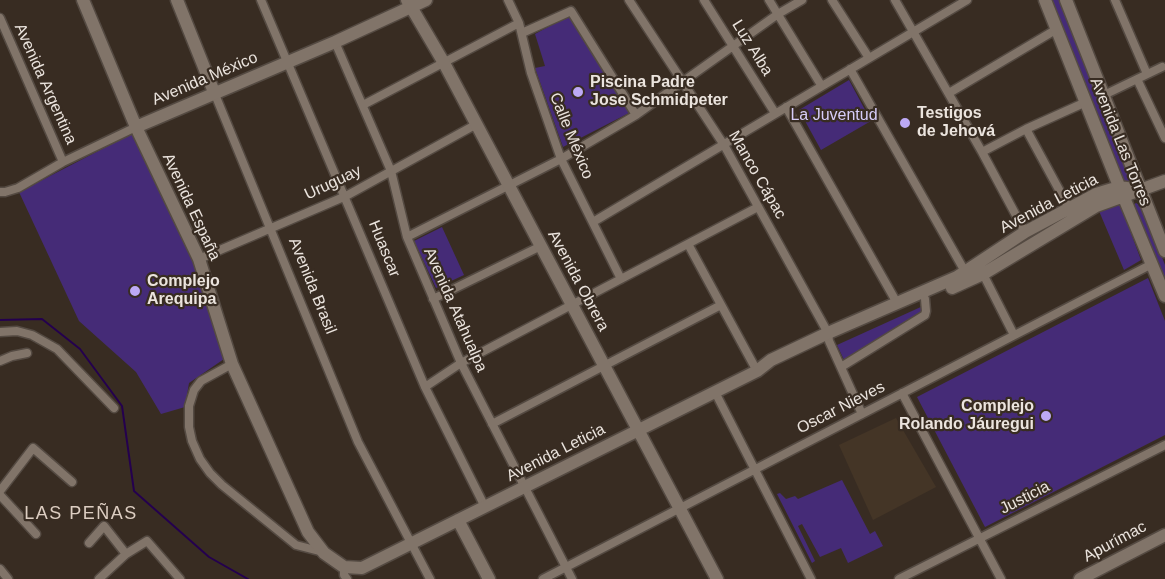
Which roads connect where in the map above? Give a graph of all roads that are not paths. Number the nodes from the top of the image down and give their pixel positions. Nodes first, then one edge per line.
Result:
1 (83, 0) edge
2 (177, 0) edge
3 (261, 0) edge
4 (426, 0) edge
5 (508, 0) edge
6 (629, 0) edge
7 (704, 0) edge
8 (769, 0) edge
9 (802, 0) edge
10 (832, 0) edge
11 (895, 0) edge
12 (1045, 0) edge
13 (1066, 0) edge
14 (1115, 0) edge
15 (964, 1) edge
16 (409, 3) edge
17 (778, 14) junction
18 (0, 18) edge
19 (519, 23) junction
20 (1057, 29) junction
21 (914, 31) junction
22 (522, 33) junction
23 (335, 42) junction
24 (733, 46) junction
25 (869, 58) junction
26 (288, 62) junction
27 (444, 63) junction
28 (1162, 67) dead end
29 (850, 69) junction
30 (1147, 74) junction
31 (1137, 79) junction
32 (683, 82) junction
33 (821, 86) junction
34 (214, 92) junction
35 (949, 93) junction
36 (1104, 95) junction
37 (1086, 102) junction
38 (363, 105) junction
39 (786, 107) junction
40 (775, 112) junction
41 (636, 115) junction
42 (475, 125) junction
43 (136, 127) junction
44 (1026, 129) junction
45 (1165, 138) edge
46 (724, 145) junction
47 (982, 152) junction
48 (561, 159) junction
49 (63, 162) junction
50 (392, 171) junction
51 (1165, 181) edge
52 (508, 185) junction
53 (1141, 190) junction
54 (1121, 191) junction
55 (0, 192) edge
56 (346, 196) junction
57 (758, 207) junction
58 (1069, 208) junction
59 (593, 222) junction
60 (270, 228) junction
61 (1025, 232) junction
62 (406, 237) junction
63 (688, 244) junction
64 (541, 246) junction
65 (1165, 251) edge
66 (199, 259) junction
67 (1152, 264) junction
68 (981, 269) junction
69 (968, 276) junction
70 (621, 279) junction
71 (1165, 296) edge
72 (433, 298) junction
73 (925, 299) junction
74 (897, 303) junction
75 (572, 305) junction
76 (721, 305) junction
77 (0, 332) edge
78 (1014, 335) junction
79 (829, 337) junction
80 (27, 353) dead end
81 (0, 361) edge
82 (461, 363) junction
83 (232, 364) junction
84 (605, 365) junction
85 (841, 367) junction
86 (761, 369) junction
87 (425, 387) junction
88 (715, 392) junction
89 (902, 393) junction
90 (114, 408) dead end
91 (862, 414) junction
92 (492, 424) junction
93 (639, 430) junction
94 (1165, 445) edge
95 (755, 469) junction
96 (72, 483) dead end
97 (525, 487) junction
98 (0, 493) edge
99 (485, 507) junction
100 (680, 508) junction
101 (458, 520) junction
102 (308, 532) junction
103 (36, 534) dead end
104 (1165, 535) edge
105 (979, 538) junction
106 (89, 543) dead end
107 (296, 544) junction
108 (411, 544) junction
109 (324, 553) junction
110 (126, 554) junction
111 (566, 567) junction
112 (362, 568) joint
113 (0, 569) edge
114 (345, 573) edge
115 (7, 578) edge
116 (102, 578) edge
117 (904, 578) edge
118 (180, 579) edge
119 (430, 579) edge
120 (489, 579) edge
121 (543, 579) edge
122 (572, 579) edge
123 (717, 579) edge
124 (811, 579) edge
125 (1001, 579) edge
126 (1080, 579) edge

1 - 43 street, Avenida España
2 - 34 street, Avenida Brasil
3 - 26 street, Huascar
4 - 16 street, Avenida México
5 - 19 street, Calle México
6 - 32 street, Manco Cápac
7 - 24 street, Luz Alba
8 - 17 street
9 - 17 street
10 - 25 street
11 - 21 street
12 - 20 street, Avenida Las Torres
13 - 36 street, Avenida Las Torres
14 - 30 street
15 - 21 street
16 - 23 street, Avenida México
16 - 27 street, Avenida Obrera
17 - 24 street
17 - 33 street
18 - 49 street, Avenida Argentina
19 - 22 street, Calle México
19 - 27 street
20 - 35 street
20 - 37 street, Avenida Las Torres
21 - 25 street
21 - 35 street
22 - 41 street
22 - 48 street, Calle México
23 - 26 street, Avenida México
23 - 38 street, Avenida Atahualpa
24 - 32 street
24 - 40 street, Luz Alba
25 - 29 street
26 - 34 street, Avenida México
26 - 56 street, Huascar
27 - 38 street
27 - 42 street, Avenida Obrera
28 - 30 street
29 - 33 street
29 - 69 street
30 - 31 street
31 - 36 street
31 - 45 street
32 - 41 street
32 - 46 street, Manco Cápac
33 - 39 street
34 - 43 street, Avenida México
34 - 60 street, Avenida Brasil
35 - 47 street
36 - 53 street, Avenida Las Torres
37 - 44 street
37 - 54 street, Avenida Las Torres
38 - 50 street, Avenida Atahualpa
39 - 40 street
39 - 74 street
40 - 46 street
41 - 48 street
42 - 50 street, Uruguay
42 - 52 street, Avenida Obrera
43 - 49 street, Avenida México
43 - 66 street, Avenida España
44 - 47 street
44 - 58 street
46 - 57 street, Manco Cápac
46 - 59 street
47 - 61 street
48 - 52 street
48 - 59 street, Calle México
49 - 55 street, Avenida México
50 - 56 street, Uruguay
50 - 62 street, Avenida Atahualpa
51 - 53 street
52 - 62 street
52 - 64 street, Avenida Obrera
53 - 54 street, Avenida Leticia
53 - 65 street, Avenida Las Torres
54 - 58 street, Avenida Leticia
54 - 67 street, Avenida Las Torres
54 - 68 street, Avenida Leticia
56 - 60 street, Uruguay
56 - 87 street, Huascar
57 - 63 street
57 - 79 street, Manco Cápac
58 - 61 street, Avenida Leticia
59 - 70 street, Calle México
60 - 66 street, Uruguay
60 - 108 street, Avenida Brasil
61 - 68 street, Avenida Leticia
62 - 72 street, Avenida Atahualpa
63 - 70 street
63 - 76 street
64 - 72 street
64 - 75 street, Avenida Obrera
66 - 83 street, Avenida España
67 - 71 street, Avenida Las Torres
67 - 78 street, Oscar Nieves
68 - 69 street, Avenida Leticia
68 - 78 street
69 - 73 street, Avenida Leticia
69 - 74 street, Avenida Leticia
70 - 75 street
72 - 82 street, Avenida Atahualpa
73 - 79 street, Avenida Leticia
73 - 85 street
74 - 79 street, Avenida Leticia
75 - 82 street
75 - 84 street, Avenida Obrera
76 - 84 street
76 - 86 street
77 - 90 street
78 - 89 street, Oscar Nieves
79 - 85 street, Manco Cápac
79 - 86 street, Avenida Leticia
80 - 81 street
82 - 87 street
82 - 92 street, Avenida Atahualpa
83 - 102 street, Avenida España
83 - 107 street
84 - 92 street
84 - 93 street, Avenida Obrera
85 - 91 street, Manco Cápac
86 - 88 street, Avenida Leticia
87 - 99 street, Huascar
88 - 93 street, Avenida Leticia
88 - 95 street
89 - 91 street, Oscar Nieves
89 - 105 street
91 - 95 street, Oscar Nieves
92 - 97 street, Avenida Atahualpa
93 - 97 street, Avenida Leticia
93 - 100 street, Avenida Obrera
94 - 105 street, Justicia
95 - 100 street, Oscar Nieves
95 - 124 street
96 - 98 street
97 - 99 street, Avenida Leticia
97 - 111 street, Avenida Atahualpa
98 - 103 street
99 - 101 street, Avenida Leticia
100 - 111 street, Oscar Nieves
100 - 123 street, Avenida Obrera
101 - 108 street, Avenida Leticia
101 - 120 street
102 - 107 street
102 - 109 street, Avenida España
104 - 126 street, Apurímac
105 - 117 street, Justicia
105 - 125 street
106 - 110 street
107 - 109 street
108 - 112 street, Avenida Leticia
108 - 119 street, Avenida Brasil
109 - 114 street, Avenida España
110 - 116 street
110 - 118 street
111 - 121 street, Oscar Nieves
111 - 122 street, Avenida Atahualpa
112 - 114 street, Avenida España
113 - 115 street

